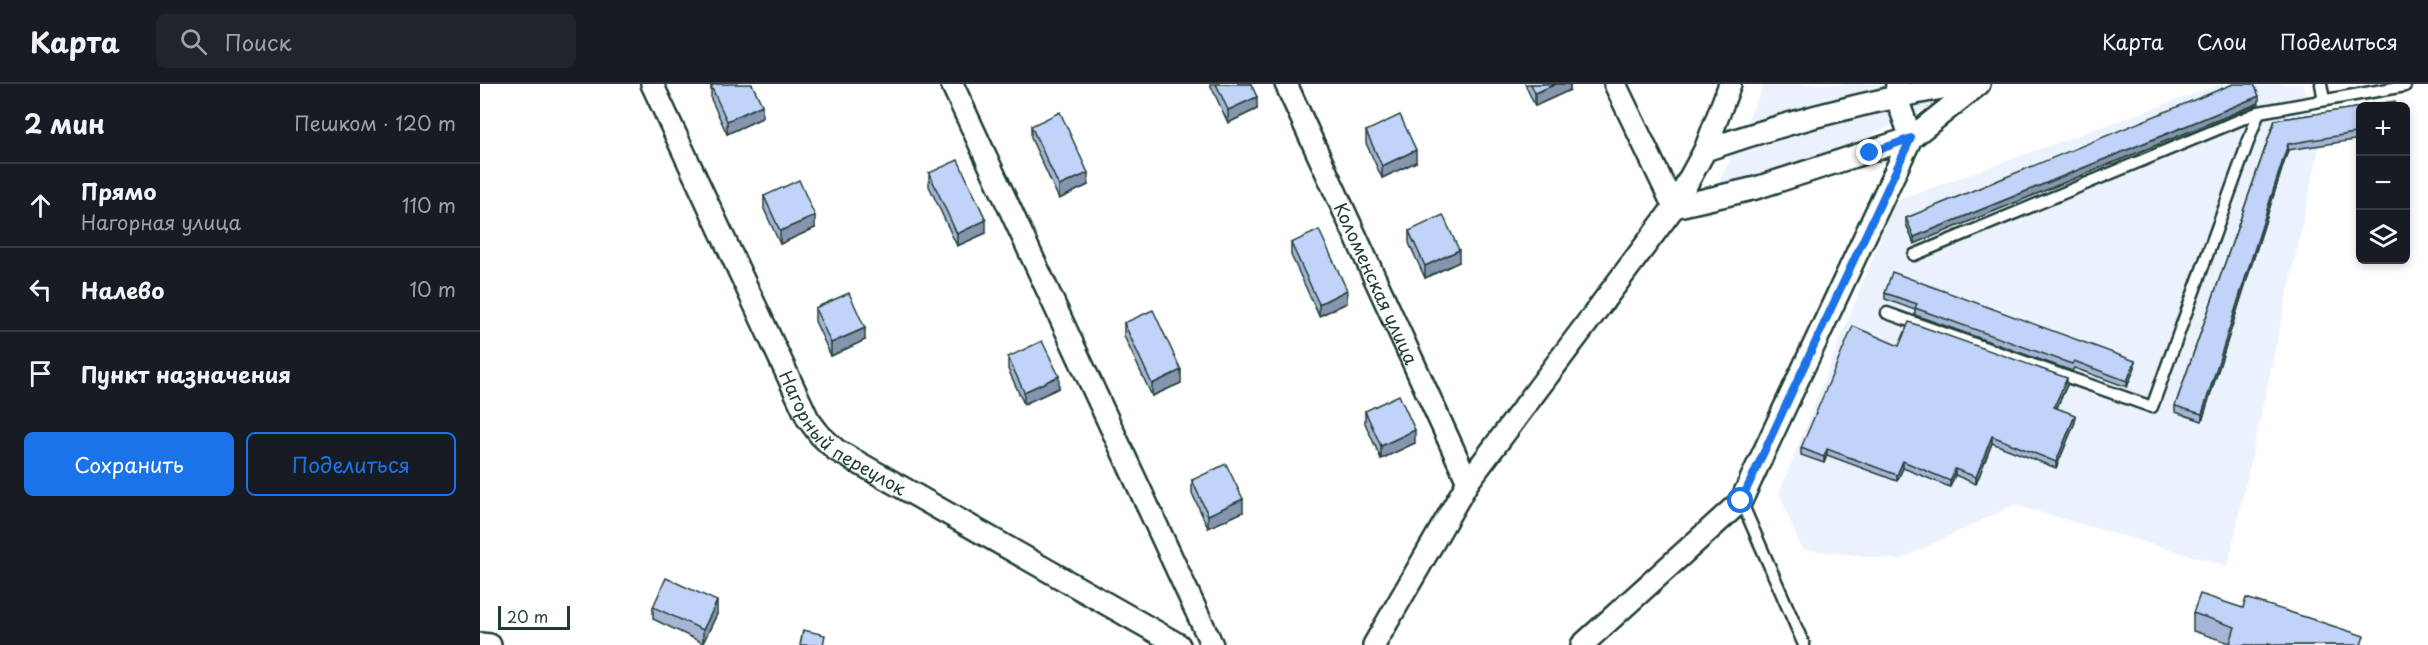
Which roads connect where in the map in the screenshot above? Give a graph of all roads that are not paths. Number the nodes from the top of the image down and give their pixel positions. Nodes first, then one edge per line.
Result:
1 (652, 84) edge
2 (952, 84) edge
3 (1286, 84) edge
4 (1615, 84) edge
5 (1730, 84) edge
6 (1964, 84) edge
7 (1979, 84) edge
8 (2321, 84) edge
9 (2405, 86) dead end
10 (1897, 90) edge
11 (2324, 100) junction
12 (2259, 112) junction
13 (1911, 138) junction
14 (1705, 150) junction
15 (1674, 207) junction
16 (1914, 255) dead end
17 (1887, 313) dead end
18 (1468, 482) junction
19 (1741, 501) junction
20 (480, 644) edge
21 (490, 645) edge
22 (1179, 645) edge
23 (1212, 645) edge
24 (1374, 645) edge
25 (1582, 645) edge
26 (1804, 645) edge

1 - 22 street, Нагорный переулок
2 - 23 street
3 - 18 street, Коломенская улица
4 - 15 street
5 - 14 street
6 - 10 street
7 - 13 street
8 - 11 lane
9 - 11 lane
10 - 13 street
10 - 14 street
11 - 12 lane
12 - 16 lane
12 - 17 lane
13 - 15 street
13 - 19 street
14 - 15 street
15 - 18 street
18 - 24 street
19 - 25 street
19 - 26 lane
20 - 21 street

